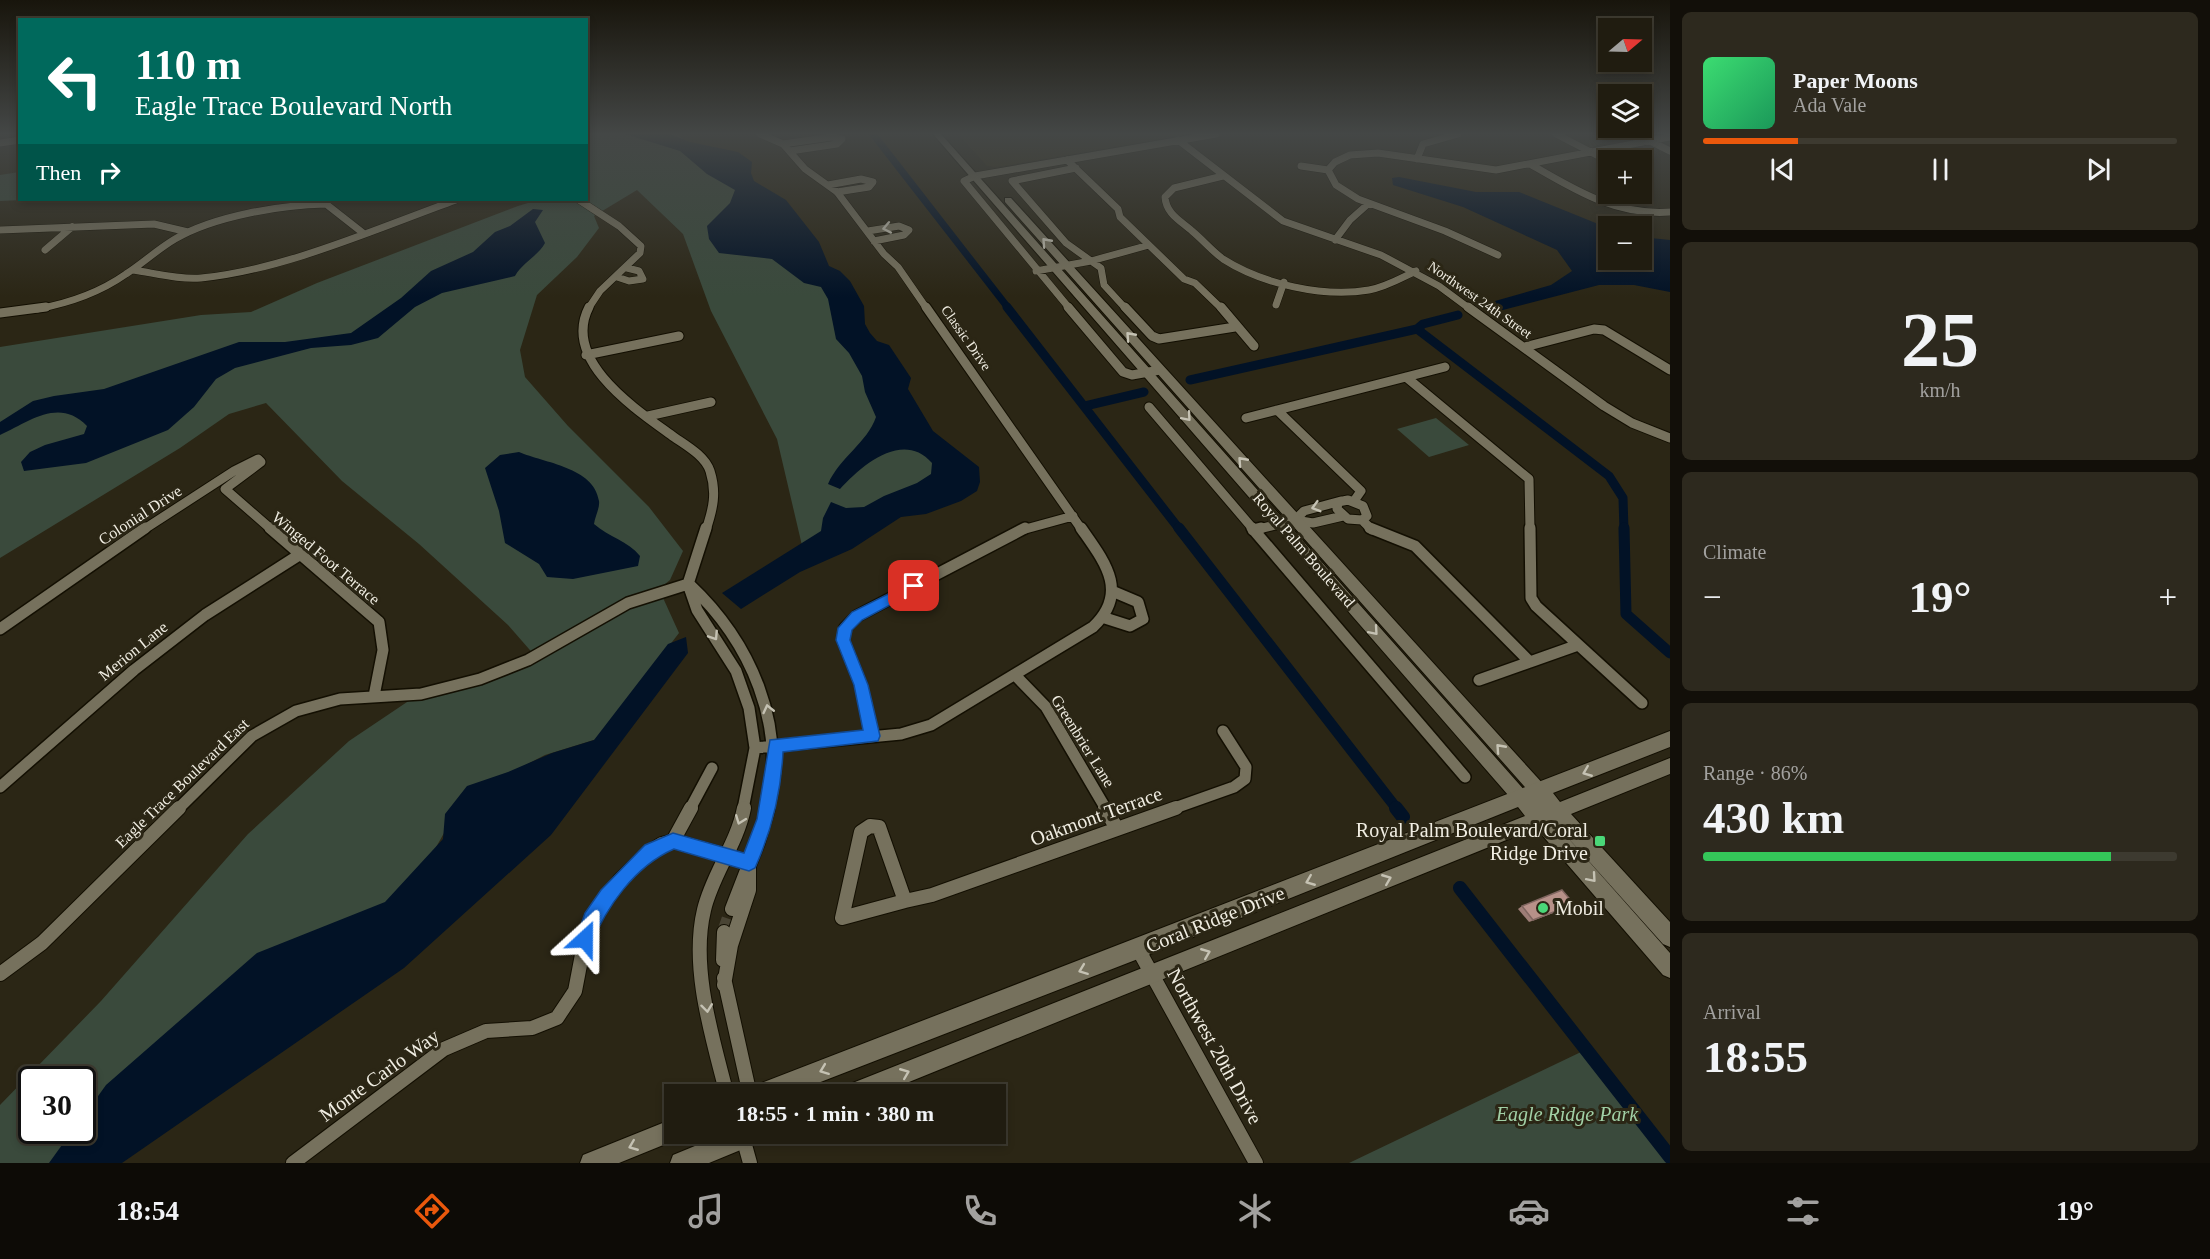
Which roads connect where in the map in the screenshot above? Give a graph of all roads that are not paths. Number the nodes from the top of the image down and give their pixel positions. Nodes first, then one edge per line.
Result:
1 (832, 188) edge
2 (861, 188) edge
3 (967, 188) edge
4 (987, 188) edge
5 (997, 188) edge
6 (1018, 188) edge
7 (1097, 188) edge
8 (1174, 188) edge
9 (1239, 188) edge
10 (1342, 188) edge
11 (1572, 188) edge
12 (837, 192) junction
13 (451, 201) edge
14 (583, 202) edge
15 (1368, 204) junction
16 (1670, 212) edge
17 (72, 226) junction
18 (0, 230) edge
19 (868, 231) junction
20 (188, 232) junction
21 (363, 233) junction
22 (1335, 240) junction
23 (874, 241) junction
24 (1149, 245) junction
25 (45, 250) dead end
26 (1498, 255) dead end
27 (1091, 261) junction
28 (1061, 266) junction
29 (627, 268) junction
30 (133, 270) junction
31 (1036, 271) junction
32 (1416, 271) junction
33 (617, 277) junction
34 (1284, 282) junction
35 (1276, 305) dead end
36 (0, 314) edge
37 (1604, 319) dead end
38 (1235, 327) junction
39 (1604, 330) junction
40 (679, 336) dead end
41 (1254, 346) dead end
42 (1525, 347) junction
43 (586, 355) junction
44 (1445, 367) dead end
45 (1670, 370) edge
46 (1154, 372) junction
47 (1406, 377) junction
48 (711, 402) dead end
49 (1149, 407) dead end
50 (1277, 410) junction
51 (648, 416) junction
52 (1246, 418) dead end
53 (1670, 438) edge
54 (225, 489) joint
55 (1341, 500) junction
56 (1353, 501) junction
57 (1072, 516) junction
58 (1343, 516) junction
59 (1362, 520) junction
60 (1288, 522) junction
61 (1253, 530) junction
62 (299, 555) junction
63 (688, 584) junction
64 (1112, 591) junction
65 (1105, 618) junction
66 (0, 629) edge
67 (1578, 645) junction
68 (1530, 662) junction
69 (1015, 675) junction
70 (1479, 680) dead end
71 (374, 696) junction
72 (1642, 704) dead end
73 (1222, 731) dead end
74 (872, 736) junction
75 (1670, 739) edge
76 (776, 745) junction
77 (755, 748) junction
78 (1670, 766) edge
79 (712, 768) dead end
80 (1465, 777) dead end
81 (0, 787) edge
82 (1530, 795) junction
83 (1548, 815) junction
84 (1117, 828) junction
85 (673, 841) junction
86 (725, 855) junction
87 (749, 862) junction
88 (904, 901) junction
89 (732, 909) tunnel mouth
90 (724, 933) tunnel mouth
91 (1670, 937) edge
92 (1138, 949) junction
93 (1670, 968) edge
94 (0, 974) edge
95 (1152, 975) junction
96 (724, 985) junction
97 (725, 1084) edge
98 (747, 1084) edge
99 (788, 1084) edge
100 (878, 1084) edge
101 (664, 1133) edge
102 (725, 1144) edge
103 (747, 1144) edge
104 (293, 1163) edge
105 (591, 1163) edge
106 (681, 1163) edge
107 (750, 1163) edge
108 (1256, 1163) edge

1 - 12 street, Classic Drive
2 - 12 street
3 - 31 street
4 - 28 street, Royal Palm Boulevard
28 -> 5 street, Royal Palm Boulevard
6 - 27 street
7 - 24 street
8 - 34 street
9 - 22 street, Northwest 24th Street
10 - 15 street
11 - 16 street
12 - 19 street, Classic Drive
13 - 21 street
14 - 29 street
15 - 22 street
15 - 26 street
17 - 18 street
17 - 20 street
17 - 25 street
19 - 23 street, Classic Drive
23 -> 19 street
20 - 21 street
20 - 30 street
21 - 30 street
22 - 32 street, Northwest 24th Street
23 - 57 street, Classic Drive
24 - 27 street
24 - 38 street
27 - 28 street
27 - 38 street
28 - 31 street
28 - 46 street, Royal Palm Boulevard
29 - 33 street
29 - 33 street
30 - 36 street
31 - 46 street
32 - 34 street
32 - 42 street, Northwest 24th Street
33 - 43 street
34 - 35 street
37 - 39 street
38 - 41 street
39 - 42 street
39 - 45 street
40 - 43 street
42 - 53 street, Northwest 24th Street
43 - 51 street
44 - 47 street
46 - 60 street, Royal Palm Boulevard
47 - 50 street
47 - 67 street
48 - 51 street
49 - 61 street
50 - 52 street
50 - 56 street
51 - 63 street
54 - 62 street, Winged Foot Terrace
54 - 66 street, Colonial Drive
55 - 56 street
55 - 58 street
55 -> 60 street
56 - 59 street
57 - 64 street, Classic Drive
57 - 74 street
58 - 59 street
58 - 60 street
59 - 68 street
60 - 61 street
60 - 82 street, Royal Palm Boulevard
61 - 80 street
62 - 71 street, Winged Foot Terrace
62 - 81 street, Merion Lane
63 - 71 street, Eagle Trace Boulevard East
76 -> 63 street
63 -> 77 street
64 - 65 street, Classic Drive
64 - 65 street
65 - 69 street
67 - 68 street
67 - 72 street
68 - 70 street
69 - 74 street
69 - 84 street, Greenbrier Lane
71 - 94 street, Eagle Trace Boulevard East
73 - 84 street, Oakmont Terrace
74 - 76 street
75 -> 82 main road, Coral Ridge Drive
76 - 77 street
76 - 87 street
77 -> 86 street
78 - 83 main road, Coral Ridge Drive
79 - 85 street
82 - 83 main road, Royal Palm Boulevard
82 -> 92 main road, Coral Ridge Drive
83 - 91 main road, Royal Palm Boulevard
83 -> 93 main road, Royal Palm Boulevard
95 -> 83 main road, Coral Ridge Drive
84 - 88 street, Oakmont Terrace
85 - 86 street
85 - 104 street, Monte Carlo Way
86 - 87 street
86 -> 97 street
87 - 89 street
87 - 96 street
88 - 88 street, Oakmont Terrace
90 - 96 street
92 - 95 street, Northwest 20th Drive
92 -> 99 main road, Coral Ridge Drive
100 -> 95 main road, Coral Ridge Drive
95 - 108 street, Northwest 20th Drive
96 - 98 street
101 -> 105 main road
102 - 106 main road
103 - 107 street

